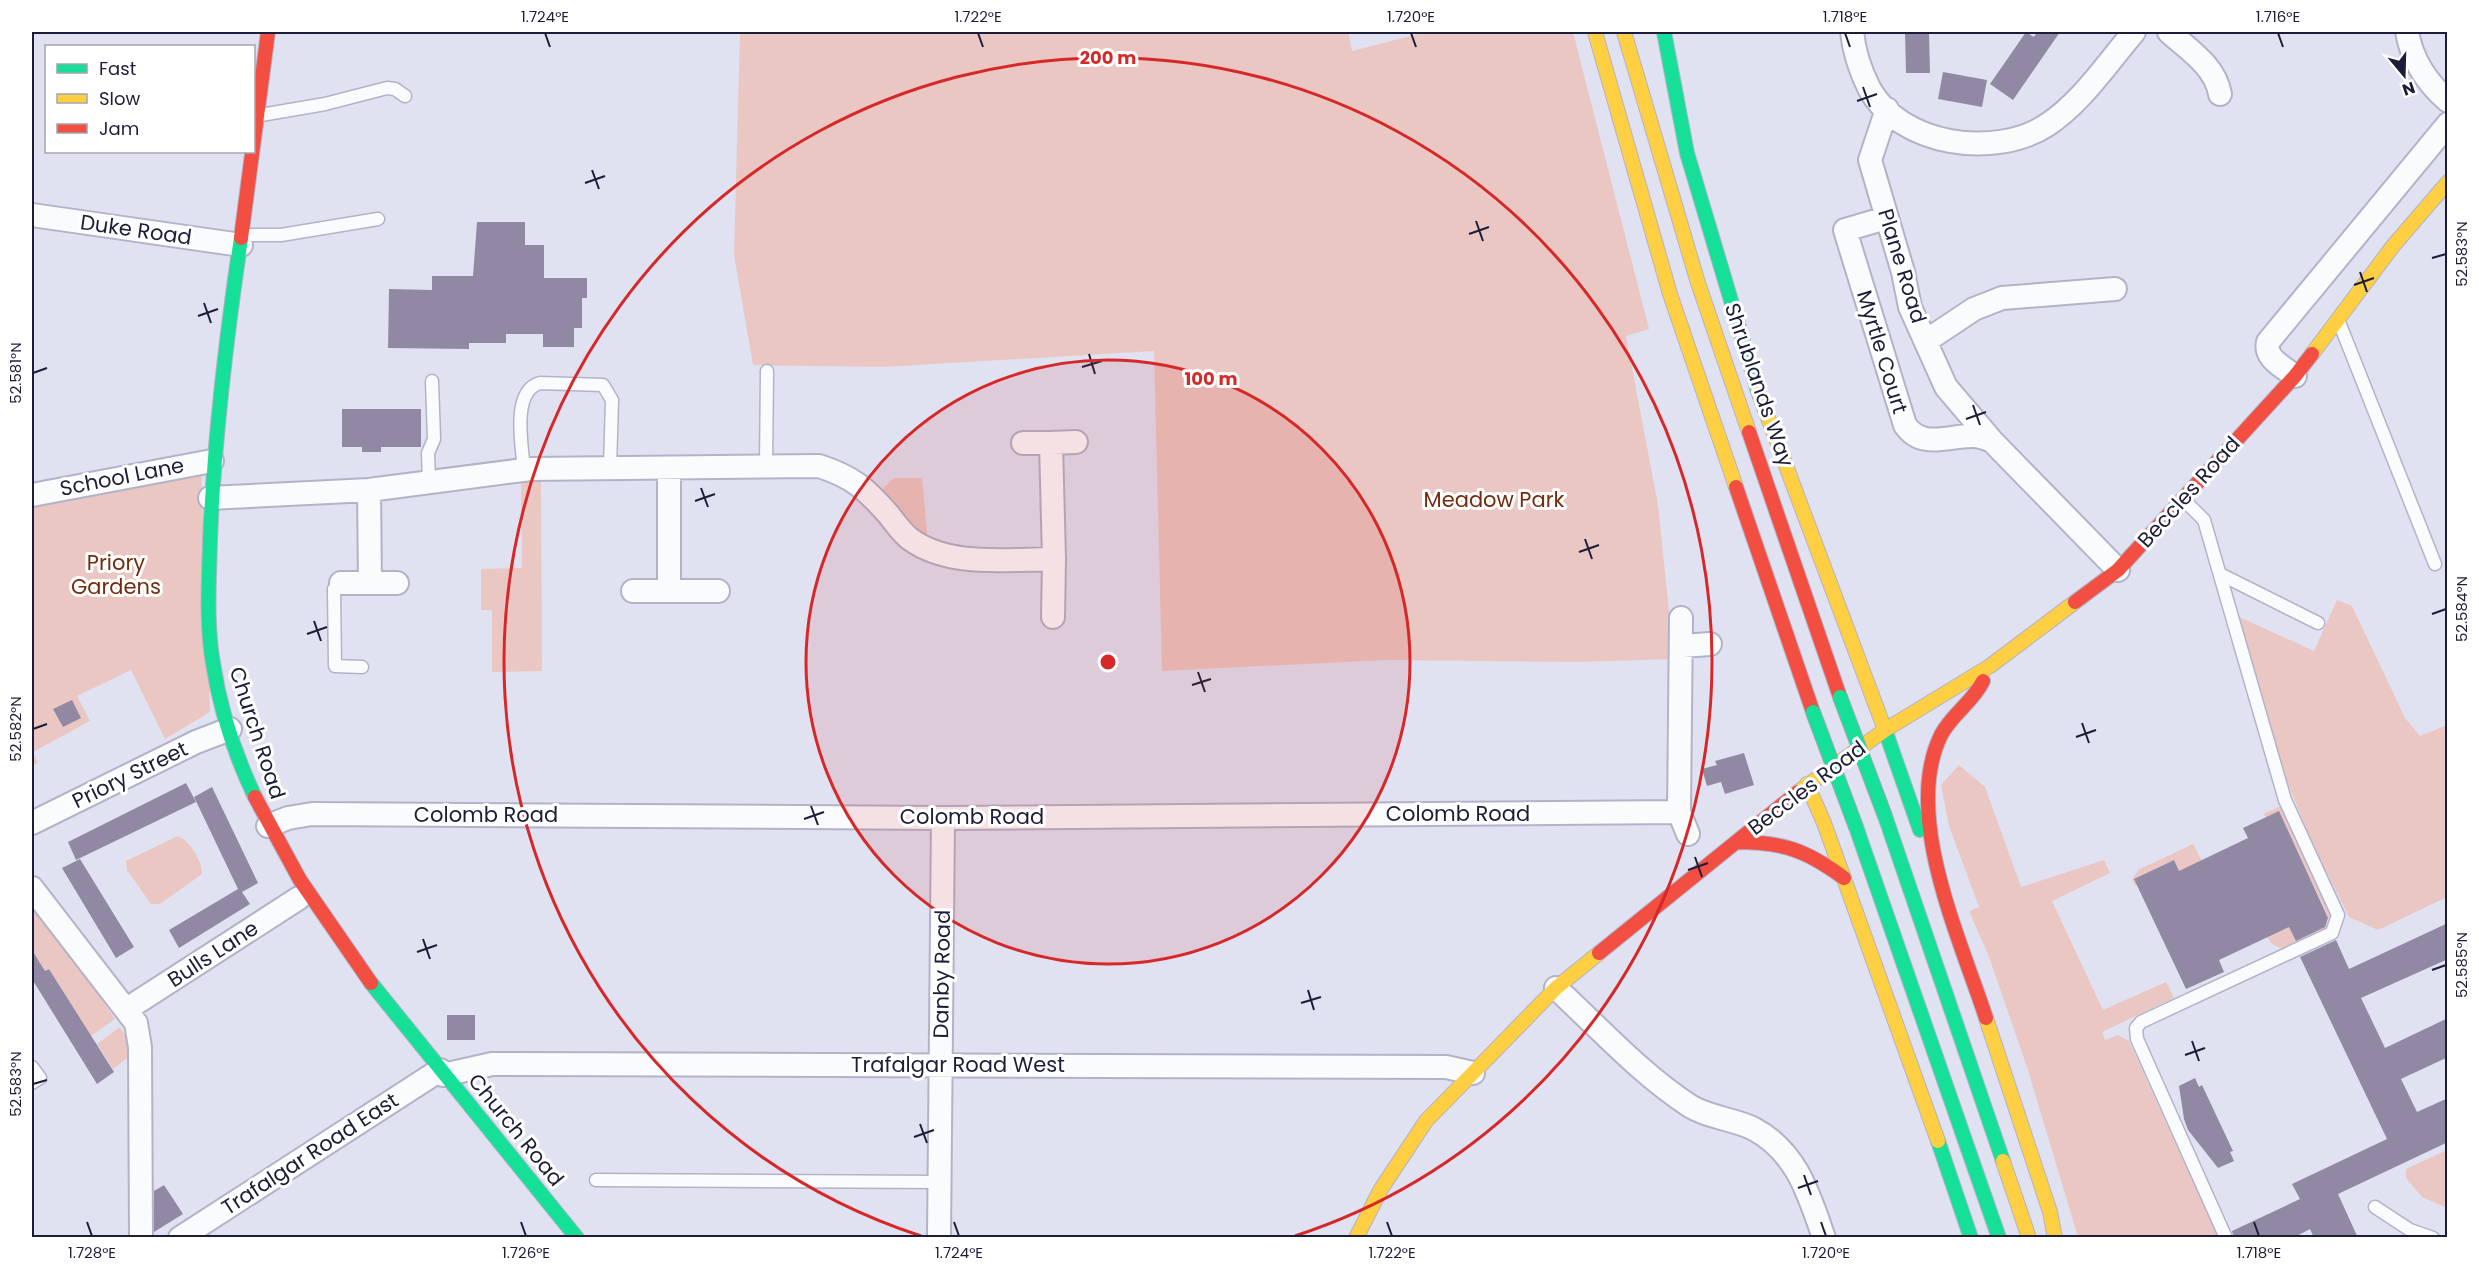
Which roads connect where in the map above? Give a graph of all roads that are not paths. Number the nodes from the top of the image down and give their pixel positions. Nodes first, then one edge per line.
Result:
1 (268, 32) edge
2 (1595, 32) edge
3 (1624, 32) edge
4 (1664, 32) edge
5 (1852, 32) edge
6 (2134, 32) edge
7 (2169, 32) edge
8 (2407, 32) edge
9 (2220, 94) dead end
10 (405, 96) dead end
11 (2448, 101) edge
12 (1887, 109) junction
13 (259, 115) junction
14 (2448, 124) edge
15 (255, 144) edge
16 (254, 153) edge
17 (2448, 182) edge
18 (32, 215) edge
19 (1886, 218) junction
20 (378, 219) dead end
21 (242, 240) junction
22 (2115, 289) dead end
23 (2338, 318) junction
24 (1926, 341) junction
25 (767, 371) dead end
26 (2295, 376) junction
27 (432, 381) dead end
28 (1992, 441) junction
29 (1076, 442) dead end
30 (1023, 443) dead end
31 (1051, 443) junction
32 (212, 461) junction
33 (766, 466) junction
34 (610, 468) junction
35 (669, 468) junction
36 (524, 469) junction
37 (429, 481) junction
38 (369, 490) junction
39 (32, 495) edge
40 (210, 498) junction
41 (2183, 498) junction
42 (1054, 560) junction
43 (2434, 564) dead end
44 (2118, 570) junction
45 (2220, 574) junction
46 (341, 583) joint
47 (370, 583) junction
48 (397, 584) dead end
49 (633, 591) dead end
50 (669, 591) junction
51 (718, 591) dead end
52 (1053, 617) dead end
53 (1681, 618) dead end
54 (2318, 623) dead end
55 (1710, 644) dead end
56 (1682, 645) junction
57 (1989, 666) junction
58 (362, 667) dead end
59 (230, 729) junction
60 (1885, 730) junction
61 (1807, 784) junction
62 (1678, 812) junction
63 (943, 818) junction
64 (32, 823) edge
65 (268, 826) junction
66 (1688, 834) dead end
67 (1736, 842) junction
68 (1931, 851) junction
69 (1844, 878) junction
70 (32, 888) edge
71 (299, 898) dead end
72 (1556, 988) junction
73 (127, 1009) junction
74 (941, 1065) junction
75 (32, 1067) edge
76 (442, 1072) junction
77 (1473, 1072) junction
78 (35, 1081) edge
79 (596, 1180) dead end
80 (940, 1182) junction
81 (2375, 1207) dead end
82 (568, 1235) edge
83 (141, 1238) edge
84 (180, 1238) edge
85 (939, 1238) edge
86 (1356, 1238) edge
87 (1824, 1238) edge
88 (1971, 1238) edge
89 (2000, 1238) edge
90 (2029, 1238) edge
91 (2055, 1238) edge
92 (2226, 1238) edge
93 (2433, 1238) edge

1 - 13 main road, Church Road
2 - 89 main road, bridge
3 - 90 main road, bridge
4 - 60 main road, Shrublands Way
5 - 12 street
6 - 12 street
7 - 9 street
8 - 11 street
10 - 13 lane
12 - 19 street, Plane Road
13 - 15 main road, Church Road
14 - 26 street
16 - 21 main road, Church Road
17 - 23 main road, Beccles Road
18 - 21 street, Duke Road
19 - 24 street, Plane Road
19 - 28 street, Myrtle Court
20 - 21 lane
21 - 32 main road, Church Road
22 - 24 street
23 - 26 main road, Beccles Road
23 - 43 lane
24 - 28 street, Plane Road
25 - 33 lane
26 - 41 main road, Beccles Road
27 - 37 lane
28 - 44 street, Plane Road
29 - 31 street
30 - 31 street
31 - 42 street
32 - 39 street, School Lane
32 - 40 main road, Church Road
33 - 35 street
33 - 42 street
34 - 35 street
34 - 36 street
34 - 36 lane
35 - 50 street
36 - 37 street
37 - 38 street
38 - 40 street
38 - 47 street
40 - 59 main road, Church Road
41 - 44 main road, Beccles Road
41 - 45 lane
42 - 52 street
44 - 57 main road, Beccles Road
45 - 54 lane
45 - 92 lane
46 - 47 street
46 - 58 lane
47 - 48 street
49 - 50 street
50 - 51 street
53 - 56 street
55 - 56 street
56 - 62 street
57 - 60 main road, Beccles Road
57 - 68 main road
59 - 64 street, Priory Street
59 - 65 main road, Church Road
60 - 61 main road, Beccles Road
60 - 68 main road, Shrublands Way
61 - 67 main road, Beccles Road
61 - 69 main road
62 - 63 street, Colomb Road
62 - 66 street
63 - 65 street, Colomb Road
63 - 74 street, Danby Road
65 - 76 main road, Church Road
67 - 69 main road
67 - 72 main road, Beccles Road
68 - 91 main road
69 - 88 main road
70 - 73 street
71 - 73 street, Bulls Lane
72 - 77 main road, Beccles Road
72 - 87 street
73 - 83 street
74 - 76 street, Trafalgar Road West
74 - 77 street, Trafalgar Road West
74 - 80 street, Danby Road
75 - 78 lane
76 - 82 main road, Church Road
76 - 84 street, Trafalgar Road East
77 - 86 main road, Beccles Road
79 - 80 lane
80 - 85 street, Danby Road
81 - 93 lane

